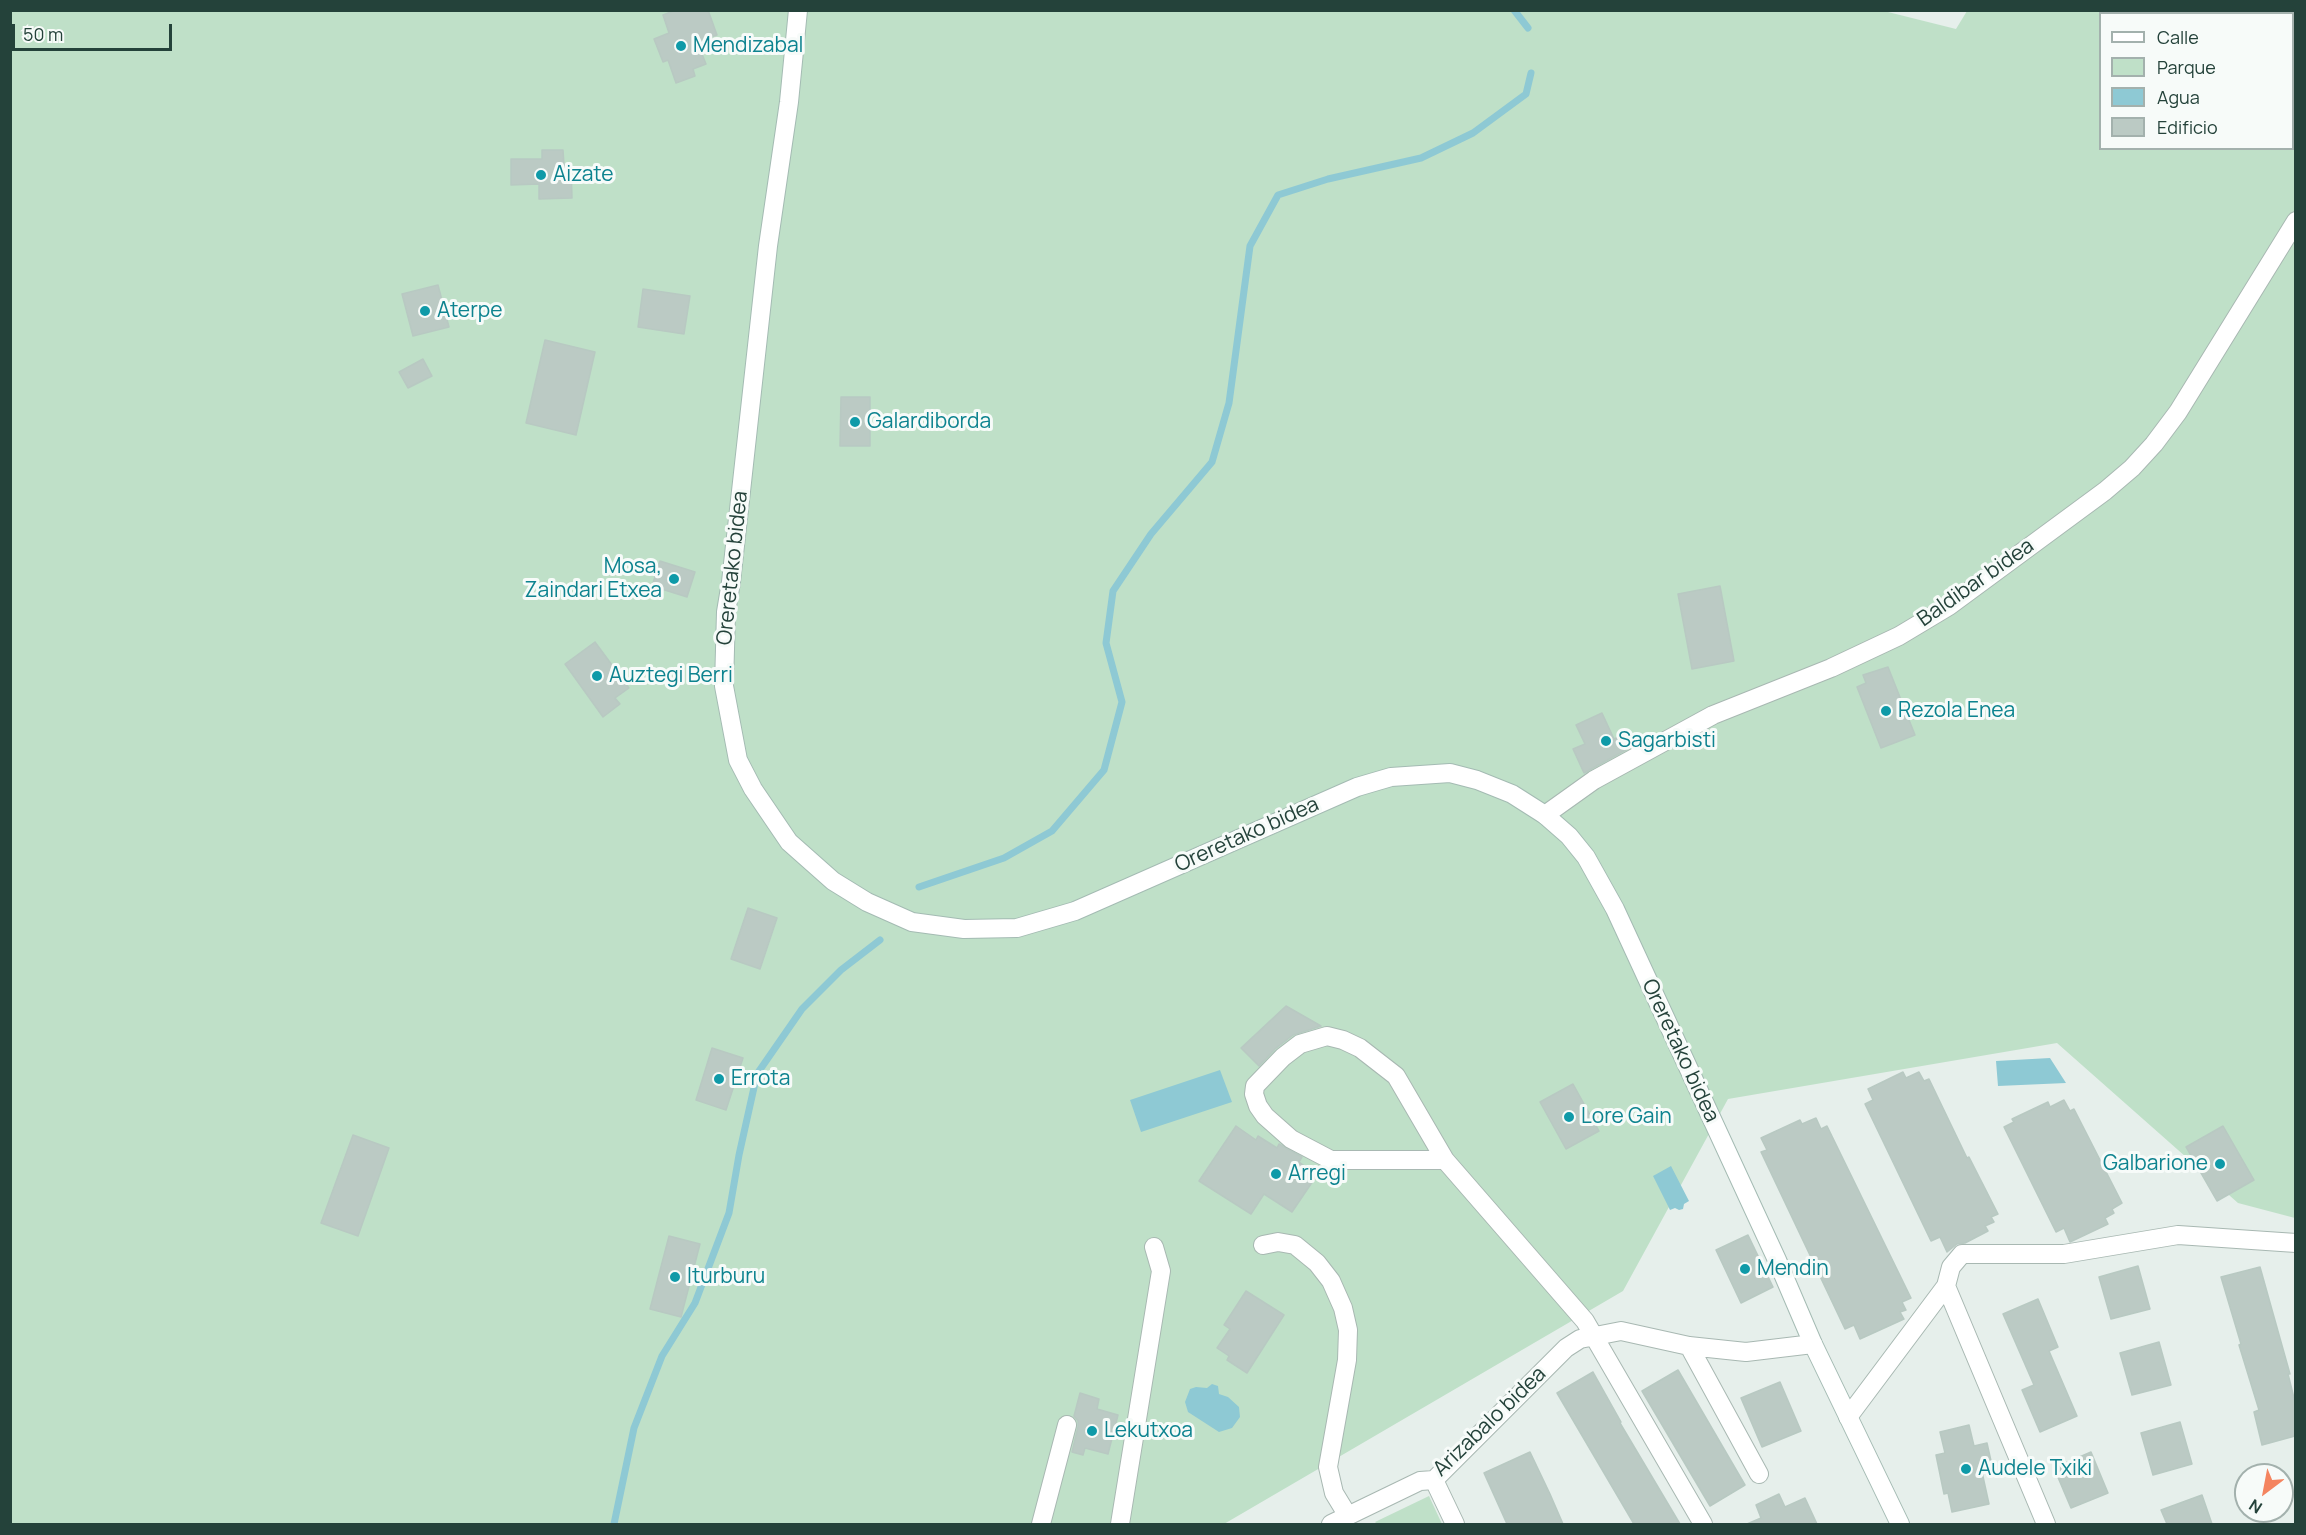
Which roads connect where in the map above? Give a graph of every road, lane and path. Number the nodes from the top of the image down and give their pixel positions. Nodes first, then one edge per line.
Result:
1 (798, 10) edge
2 (2295, 221) edge
3 (1545, 815) junction
4 (1445, 1160) junction
5 (2295, 1243) edge
6 (1263, 1245) dead end
7 (1154, 1247) dead end
8 (1946, 1286) junction
9 (1593, 1335) junction
10 (1813, 1344) junction
11 (1689, 1346) junction
12 (1848, 1417) junction
13 (1067, 1425) dead end
14 (1759, 1474) dead end
15 (1434, 1480) junction
16 (1348, 1516) junction
17 (1041, 1524) edge
18 (1120, 1524) edge
19 (1331, 1524) edge
20 (1455, 1524) edge
21 (1703, 1524) edge
22 (1900, 1524) edge
23 (2046, 1524) edge

1 - 3 street, Oreretako bidea
2 - 3 street, Baldibar bidea
3 - 10 street, Oreretako bidea
4 - 4 street
4 - 9 street
5 - 8 street
6 - 16 street
7 - 18 street
8 - 12 street
8 - 23 street
9 - 11 street, Arizabalo bidea
9 - 15 street, Arizabalo bidea
9 - 21 street
10 - 11 street, Arizabalo bidea
10 - 12 street, Oreretako bidea
11 - 14 street
12 - 22 street, Oreretako bidea
13 - 17 street
15 - 16 street, Arizabalo bidea
15 - 20 street
16 - 19 street, Arizabalo bidea

